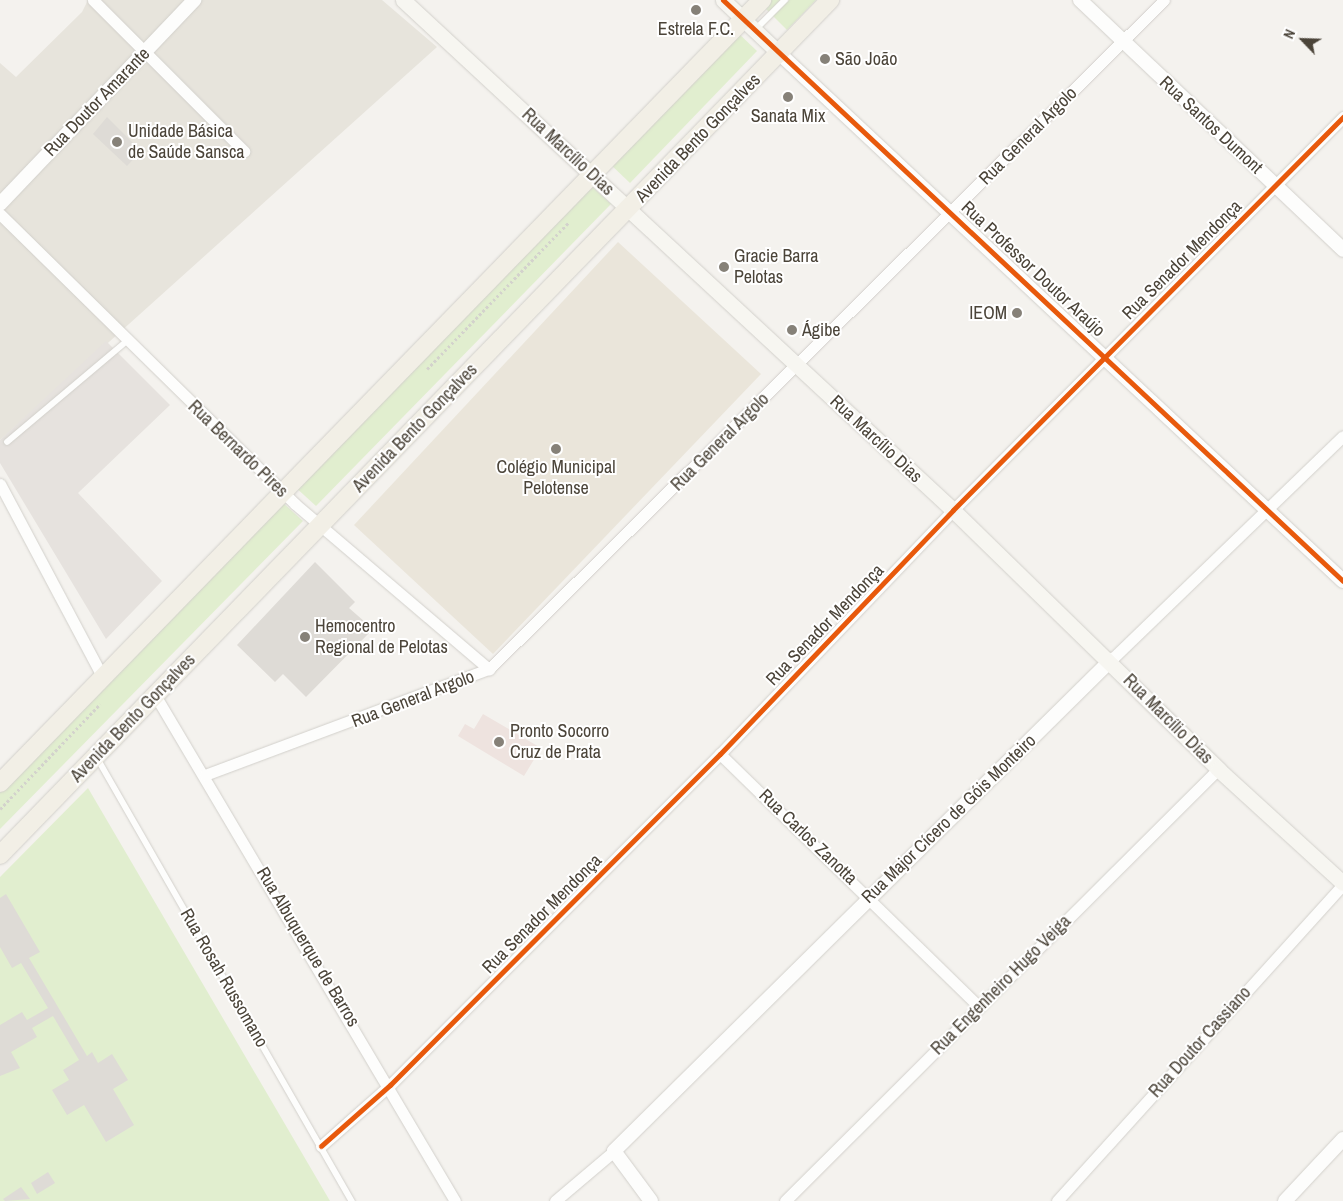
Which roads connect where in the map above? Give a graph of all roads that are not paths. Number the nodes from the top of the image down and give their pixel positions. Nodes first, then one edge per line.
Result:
1 (93, 0) edge
2 (194, 0) edge
3 (403, 0) edge
4 (723, 0) edge
5 (762, 0) edge
6 (785, 0) edge
7 (830, 0) edge
8 (1080, 0) edge
9 (1164, 0) edge
10 (749, 25) junction
11 (1122, 42) junction
12 (145, 52) junction
13 (780, 54) junction
14 (1343, 117) edge
15 (244, 151) dead end
16 (592, 173) junction
17 (1275, 186) junction
18 (0, 204) edge
19 (629, 209) junction
20 (952, 212) junction
21 (0, 214) edge
22 (1343, 250) edge
23 (128, 341) junction
24 (1106, 356) junction
25 (796, 365) junction
26 (1343, 436) edge
27 (7, 442) dead end
28 (0, 484) edge
29 (282, 492) junction
30 (1266, 507) junction
31 (953, 510) junction
32 (319, 526) junction
33 (1343, 581) edge
34 (1111, 660) junction
35 (489, 669) junction
36 (103, 678) junction
37 (155, 695) junction
38 (720, 754) junction
39 (96, 755) junction
40 (1218, 769) junction
41 (206, 775) junction
42 (0, 783) edge
43 (0, 855) edge
44 (1343, 883) edge
45 (869, 896) junction
46 (978, 1007) junction
47 (390, 1085) junction
48 (1343, 1139) edge
49 (321, 1146) junction
50 (614, 1151) junction
51 (352, 1201) edge
52 (456, 1201) edge
53 (555, 1201) edge
54 (651, 1201) edge
55 (785, 1201) edge
56 (1057, 1201) edge
57 (1285, 1201) edge

1 - 12 street
2 - 12 street, Rua Doutor Amarante
3 - 16 main road, Rua Marcílio Dias
4 - 10 main road, Rua Professor Doutor Araújo
5 - 10 main road
6 - 10 lane
7 - 13 main road, Avenida Bento Gonçalves
8 - 11 street, Rua Santos Dumont
9 - 11 street, Rua General Argolo
10 - 13 main road, Rua Professor Doutor Araújo
10 - 16 main road
11 - 17 street, Rua Santos Dumont
11 - 20 street, Rua General Argolo
12 - 15 street
12 - 18 street, Rua Doutor Amarante
13 - 19 main road, Avenida Bento Gonçalves
13 - 20 street, Rua Professor Doutor Araújo
14 - 17 street, Rua Senador Mendonça
16 - 19 main road, Rua Marcílio Dias
16 - 29 main road
17 - 22 street, Rua Santos Dumont
17 - 24 street, Rua Senador Mendonça
19 - 25 main road, Rua Marcílio Dias
19 - 32 main road, Avenida Bento Gonçalves
20 - 24 street, Rua Professor Doutor Araújo
20 - 25 street, Rua General Argolo
21 - 23 street, Rua Bernardo Pires
23 - 27 lane
23 - 29 street, Rua Bernardo Pires
24 - 30 street, Rua Professor Doutor Araújo
24 - 31 street, Rua Senador Mendonça
25 - 31 main road, Rua Marcílio Dias
25 - 35 street, Rua General Argolo
26 - 30 street, Rua Major Cícero de Góis Monteiro
28 - 36 street
29 - 32 street, Rua Bernardo Pires
29 - 36 main road
30 - 33 street, Rua Professor Doutor Araújo
30 - 34 street, Rua Major Cícero de Góis Monteiro
31 - 34 main road, Rua Marcílio Dias
31 - 38 street, Rua Senador Mendonça
32 - 35 street, Rua Bernardo Pires
32 - 37 main road, Avenida Bento Gonçalves
34 - 40 main road, Rua Marcílio Dias
34 - 45 street, Rua Major Cícero de Góis Monteiro
35 - 41 street, Rua General Argolo
36 - 42 main road
37 - 39 main road, Avenida Bento Gonçalves
37 - 41 street, Rua Albuquerque de Barros
38 - 45 street, Rua Carlos Zanotta
38 - 47 street, Rua Senador Mendonça
39 - 43 main road, Avenida Bento Gonçalves
39 - 49 lane, Rua Rosah Russomano
40 - 44 main road, Rua Marcílio Dias
40 - 46 street, Rua Engenheiro Hugo Veiga
41 - 47 street, Rua Albuquerque de Barros
44 - 56 street, Rua Doutor Cassiano
45 - 46 street, Rua Carlos Zanotta
45 - 50 street, Rua Major Cícero de Góis Monteiro
46 - 55 street, Rua Engenheiro Hugo Veiga
47 - 49 street, Rua Senador Mendonça
47 - 52 street, Rua Albuquerque de Barros
48 - 57 street
49 - 51 lane, Rua Rosah Russomano
50 - 53 street, Rua Major Cícero de Góis Monteiro
50 - 54 street

